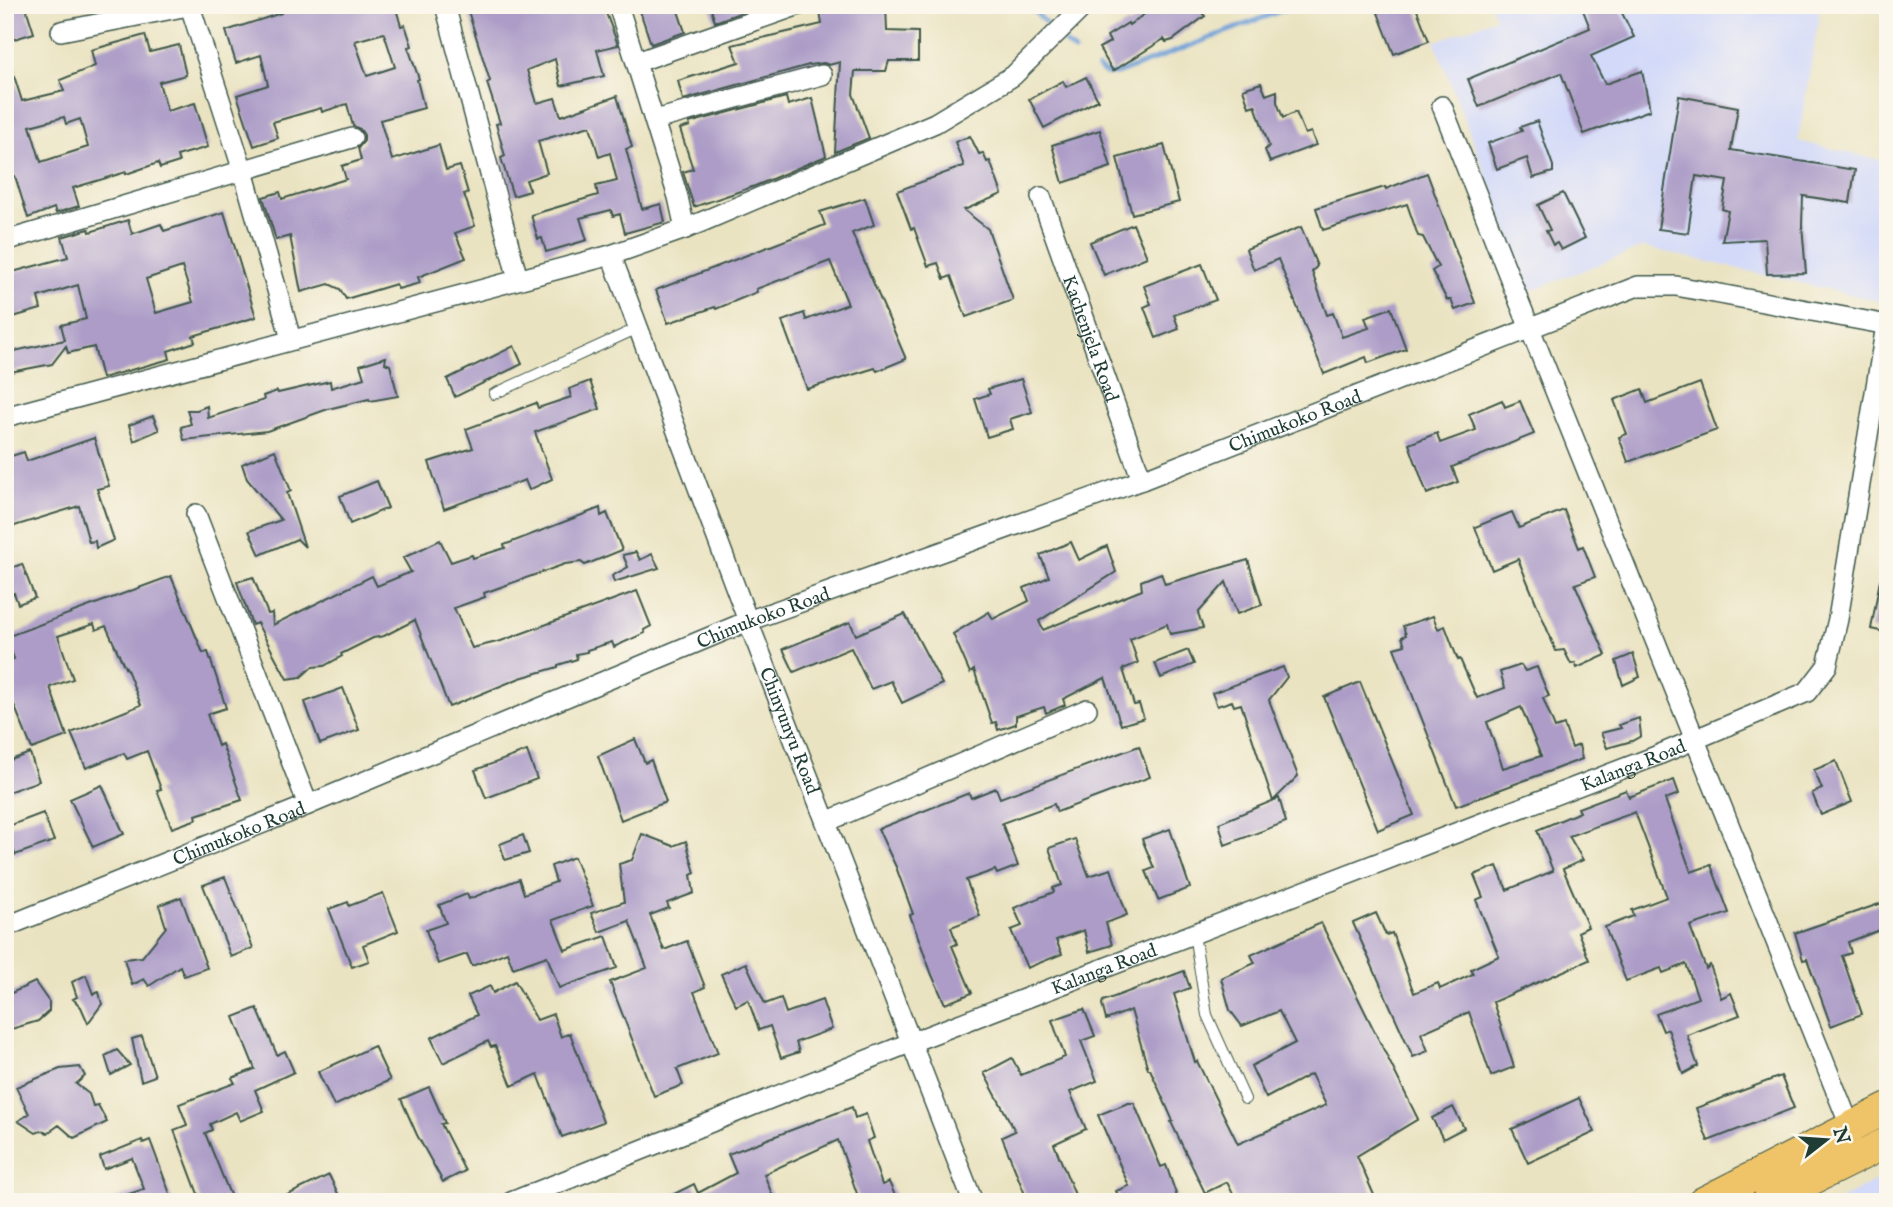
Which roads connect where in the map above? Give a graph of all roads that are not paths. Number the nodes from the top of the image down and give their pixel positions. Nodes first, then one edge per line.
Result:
1 (446, 5) edge
2 (618, 5) edge
3 (799, 5) edge
4 (1085, 5) edge
5 (191, 6) edge
6 (61, 31) dead end
7 (637, 62) junction
8 (822, 75) dead end
9 (1442, 106) dead end
10 (655, 120) junction
11 (352, 138) dead end
12 (243, 171) junction
13 (1041, 197) dead end
14 (685, 229) junction
15 (5, 241) edge
16 (611, 256) junction
17 (518, 279) junction
18 (1887, 325) edge
19 (1529, 327) junction
20 (638, 328) junction
21 (291, 339) junction
22 (494, 394) dead end
23 (5, 417) edge
24 (1142, 480) junction
25 (196, 514) dead end
26 (748, 621) junction
27 (1087, 709) dead end
28 (1697, 738) junction
29 (308, 805) junction
30 (826, 822) junction
31 (5, 927) edge
32 (1194, 934) junction
33 (912, 1042) junction
34 (1245, 1099) dead end
35 (1888, 1108) edge
36 (1850, 1126) junction
37 (1888, 1142) edge
38 (511, 1202) edge
39 (973, 1202) edge
40 (1703, 1202) edge
41 (1767, 1202) edge

1 - 17 street
2 - 7 street
3 - 7 street
4 - 14 street
5 - 6 street
5 - 12 street
7 - 10 street
8 - 10 street
9 - 19 street
10 - 14 street
11 - 12 street
12 - 15 street
12 - 21 street
13 - 24 street, Kachenjela Road
14 - 16 street
16 - 17 street
16 - 20 street, Chinyunyu Road
17 - 21 street
18 - 19 street, Chimukoko Road
18 - 28 street, Kalanga Road
19 - 24 street, Chimukoko Road
19 - 28 street
20 - 22 lane
20 - 26 street, Chinyunyu Road
21 - 23 street
24 - 26 street, Chimukoko Road
25 - 29 street
26 - 29 street, Chimukoko Road
26 - 30 street, Chinyunyu Road
27 - 30 street
28 - 32 street, Kalanga Road
28 - 36 street
29 - 31 street, Chimukoko Road
30 - 33 street, Chinyunyu Road
32 - 33 street, Kalanga Road
32 - 34 lane
33 - 38 street, Kalanga Road
33 - 39 street, Chinyunyu Road
35 - 36 main road
36 - 40 main road
37 - 41 main road

